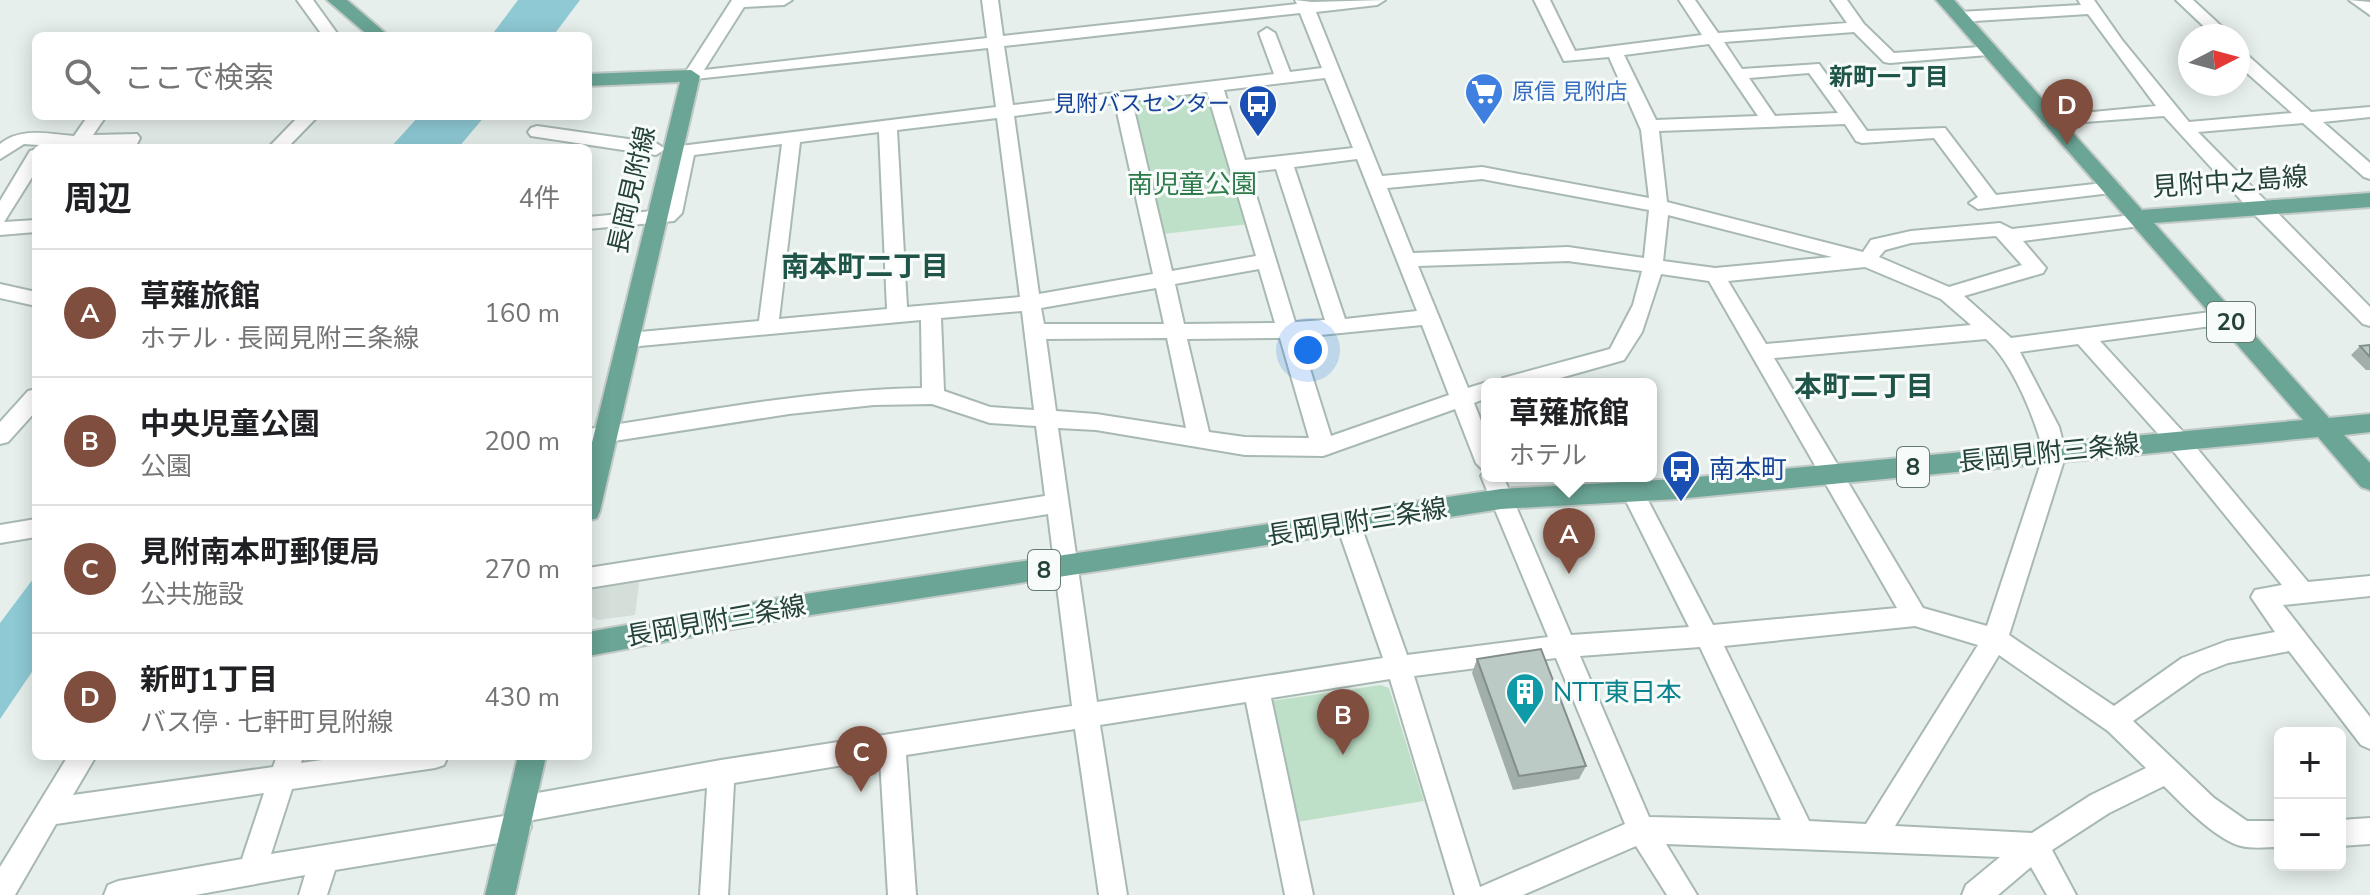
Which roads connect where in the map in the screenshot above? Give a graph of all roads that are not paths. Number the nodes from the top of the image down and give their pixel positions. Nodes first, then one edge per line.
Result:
1 (305, 0) edge
2 (336, 0) edge
3 (784, 0) edge
4 (990, 0) edge
5 (1377, 0) edge
6 (1542, 0) edge
7 (1687, 0) edge
8 (1839, 0) edge
9 (1945, 0) edge
10 (2184, 0) edge
11 (2357, 0) edge
12 (740, 2) edge
13 (1305, 4) edge
14 (2089, 5) edge
15 (2370, 10) edge
16 (1959, 17) junction
17 (2211, 24) edge
18 (1858, 27) junction
19 (328, 32) edge
20 (375, 32) edge
21 (1267, 33) dead end
22 (1714, 38) junction
23 (996, 43) junction
24 (1988, 50) junction
25 (1614, 51) junction
26 (2250, 66) edge
27 (1332, 72) junction
28 (1739, 74) junction
29 (691, 76) junction
30 (1284, 78) junction
31 (592, 80) edge
32 (1214, 86) junction
33 (1123, 99) junction
34 (2170, 110) junction
35 (1006, 111) junction
36 (2370, 112) edge
37 (1850, 118) junction
38 (2312, 119) junction
39 (94, 120) edge
40 (305, 120) edge
41 (2051, 121) junction
42 (1771, 123) junction
43 (888, 126) junction
44 (1649, 126) junction
45 (2186, 128) junction
46 (537, 132) dead end
47 (792, 138) junction
48 (79, 142) junction
49 (66, 144) edge
50 (128, 144) edge
51 (281, 144) edge
52 (32, 145) edge
53 (656, 149) dead end
54 (0, 153) edge
55 (1364, 153) junction
56 (32, 162) edge
57 (1283, 162) junction
58 (1238, 167) junction
59 (2370, 173) edge
60 (1376, 183) junction
61 (2112, 188) junction
62 (2370, 200) edge
63 (1991, 201) junction
64 (1658, 206) junction
65 (2260, 208) junction
66 (0, 218) edge
67 (657, 218) junction
68 (2138, 218) junction
69 (592, 223) edge
70 (32, 225) edge
71 (2004, 232) junction
72 (1406, 260) junction
73 (1867, 260) junction
74 (1266, 261) junction
75 (1655, 269) junction
76 (1715, 275) junction
77 (1162, 281) junction
78 (0, 291) edge
79 (1948, 294) junction
80 (32, 298) edge
81 (1031, 303) junction
82 (931, 314) junction
83 (897, 317) junction
84 (1429, 317) junction
85 (2226, 317) junction
86 (2370, 319) edge
87 (768, 326) junction
88 (1337, 326) junction
89 (1289, 330) junction
90 (1989, 331) junction
91 (1035, 332) junction
92 (1176, 332) junction
93 (2084, 337) junction
94 (629, 340) junction
95 (2007, 346) junction
96 (1760, 352) junction
97 (1532, 378) edge
98 (1481, 392) edge
99 (933, 396) junction
100 (1461, 397) junction
101 (32, 401) edge
102 (1046, 418) junction
103 (2370, 423) edge
104 (2324, 428) junction
105 (597, 435) edge
106 (0, 436) edge
107 (1200, 440) junction
108 (2177, 440) junction
109 (1323, 447) junction
110 (1481, 448) edge
111 (2055, 454) junction
112 (1832, 474) junction
113 (592, 477) edge
114 (2370, 480) edge
115 (1497, 488) edge
116 (1632, 491) junction
117 (1058, 503) junction
118 (1348, 523) junction
119 (32, 529) edge
120 (0, 534) edge
121 (1067, 566) junction
122 (592, 577) edge
123 (2370, 586) edge
124 (2303, 593) junction
125 (1915, 616) junction
126 (1707, 637) junction
127 (1995, 639) junction
128 (2294, 639) junction
129 (592, 643) edge
130 (1562, 646) junction
131 (1399, 667) junction
132 (1256, 689) junction
133 (1086, 715) junction
134 (2117, 723) junction
135 (2370, 737) edge
136 (892, 745) junction
137 (80, 760) edge
138 (376, 760) edge
139 (531, 760) edge
140 (287, 766) edge
141 (2167, 771) junction
142 (721, 772) junction
143 (47, 812) junction
144 (519, 818) junction
145 (1641, 830) junction
146 (2370, 831) edge
147 (2346, 833) edge
148 (1801, 834) junction
149 (2274, 834) edge
150 (1873, 837) junction
151 (2035, 846) junction
152 (324, 859) junction
153 (252, 871) junction
154 (133, 894) edge
155 (0, 895) edge
156 (313, 895) edge
157 (500, 895) edge
158 (714, 895) edge
159 (902, 895) edge
160 (1113, 895) edge
161 (1299, 895) edge
162 (1469, 895) edge
163 (1491, 895) edge
164 (1683, 895) edge
165 (1976, 895) edge
166 (2062, 895) edge

1 - 19 street
2 - 20 main road
3 - 12 street
4 - 23 street
5 - 13 street
6 - 25 street
7 - 22 street
8 - 18 street
9 - 16 main road
10 - 17 street
11 - 15 street
12 - 29 street
13 - 23 street
13 - 27 street
14 - 16 street
14 - 34 street
16 - 24 main road
18 - 22 street
18 - 24 street
21 - 30 street
22 - 25 street
22 - 28 street
23 - 29 street
23 - 35 street
24 - 41 main road
25 - 44 street
26 - 38 street
27 - 30 street
27 - 55 street
28 - 37 street
28 - 42 street
29 - 31 main road
29 - 67 main road, 長岡見附線
30 - 32 street
32 - 33 street
32 - 58 street
33 - 35 street
33 - 77 street
34 - 41 street
34 - 45 street
35 - 43 street
35 - 81 street
36 - 38 street
37 - 42 street
37 - 63 street
38 - 45 street
38 - 59 street
39 - 48 street
40 - 51 street
41 - 61 main road
42 - 44 street
43 - 47 street
43 - 83 street
44 - 64 street
45 - 65 street
46 - 53 street
47 - 67 street
47 - 87 street
48 - 49 street
48 - 50 street
52 - 54 street
55 - 57 street
55 - 60 street
56 - 66 street
57 - 58 street
57 - 88 street
58 - 74 street
60 - 64 street
60 - 72 street
61 - 63 street
61 - 68 main road
62 - 65 main road, 見附中之島線
63 - 71 street
64 - 73 street
64 - 75 street
65 - 68 main road, 見附中之島線
65 - 86 street
66 - 70 street
67 - 69 street
67 - 94 main road, 長岡見附線
68 - 71 street
68 - 85 main road, 見附中之島線 / 20
71 - 73 street
71 - 79 street
72 - 75 street
72 - 84 street
73 - 76 street
73 - 79 street
74 - 77 street
74 - 89 street
75 - 76 street
75 - 97 street
76 - 96 street
77 - 81 street
77 - 92 street
78 - 80 street
79 - 90 street
81 - 82 street
81 - 91 street
82 - 83 street
82 - 99 street
83 - 87 street
84 - 88 street
84 - 100 street
85 - 93 street
85 - 104 main road, 見附中之島線 / 20
87 - 94 street
88 - 89 street
89 - 92 street
89 - 109 street
90 - 95 street
90 - 96 street
91 - 92 street
91 - 102 street
92 - 107 street
93 - 95 street
93 - 108 street
94 - 105 main road, 長岡見附線
95 - 111 street
96 - 112 street
98 - 100 street
99 - 102 street
99 - 105 street
100 - 109 street
100 - 110 street
101 - 106 street
102 - 107 street
102 - 117 street
103 - 104 main road, 長岡見附三条線 / 8
104 - 108 main road, 長岡見附三条線 / 8
104 - 114 main road, 見附中之島線
105 - 113 main road, 長岡見附線
107 - 109 street
108 - 111 main road, 長岡見附三条線 / 8
108 - 124 street
111 - 112 main road, 長岡見附三条線 / 8
111 - 127 street
112 - 116 main road, 長岡見附三条線 / 8
112 - 125 street
115 - 116 main road, 長岡見附三条線 / 8
115 - 118 main road, 長岡見附三条線 / 8
115 - 130 street
116 - 126 street
117 - 121 street
117 - 122 street
118 - 121 main road, 長岡見附三条線 / 8
118 - 131 street
119 - 120 street
121 - 129 main road, 長岡見附三条線 / 8
121 - 133 street
123 - 124 street
124 - 128 street
125 - 126 street
125 - 127 street
126 - 130 street
126 - 148 street
127 - 134 street
127 - 150 street
128 - 134 street
128 - 135 street
130 - 131 street
130 - 145 street
131 - 132 street
131 - 162 street
132 - 133 street
132 - 161 street
133 - 136 street
133 - 160 street
134 - 141 street
136 - 142 street
136 - 159 street
137 - 143 street
138 - 140 street
139 - 144 main road
140 - 143 street
140 - 153 street
141 - 149 street
141 - 151 street
142 - 144 street
142 - 158 street
143 - 155 street
144 - 152 street
144 - 157 main road
145 - 148 street
145 - 163 street
145 - 164 street
146 - 147 street
148 - 150 street
150 - 151 street
151 - 165 street
151 - 166 street
152 - 153 street
152 - 156 street
153 - 154 street

